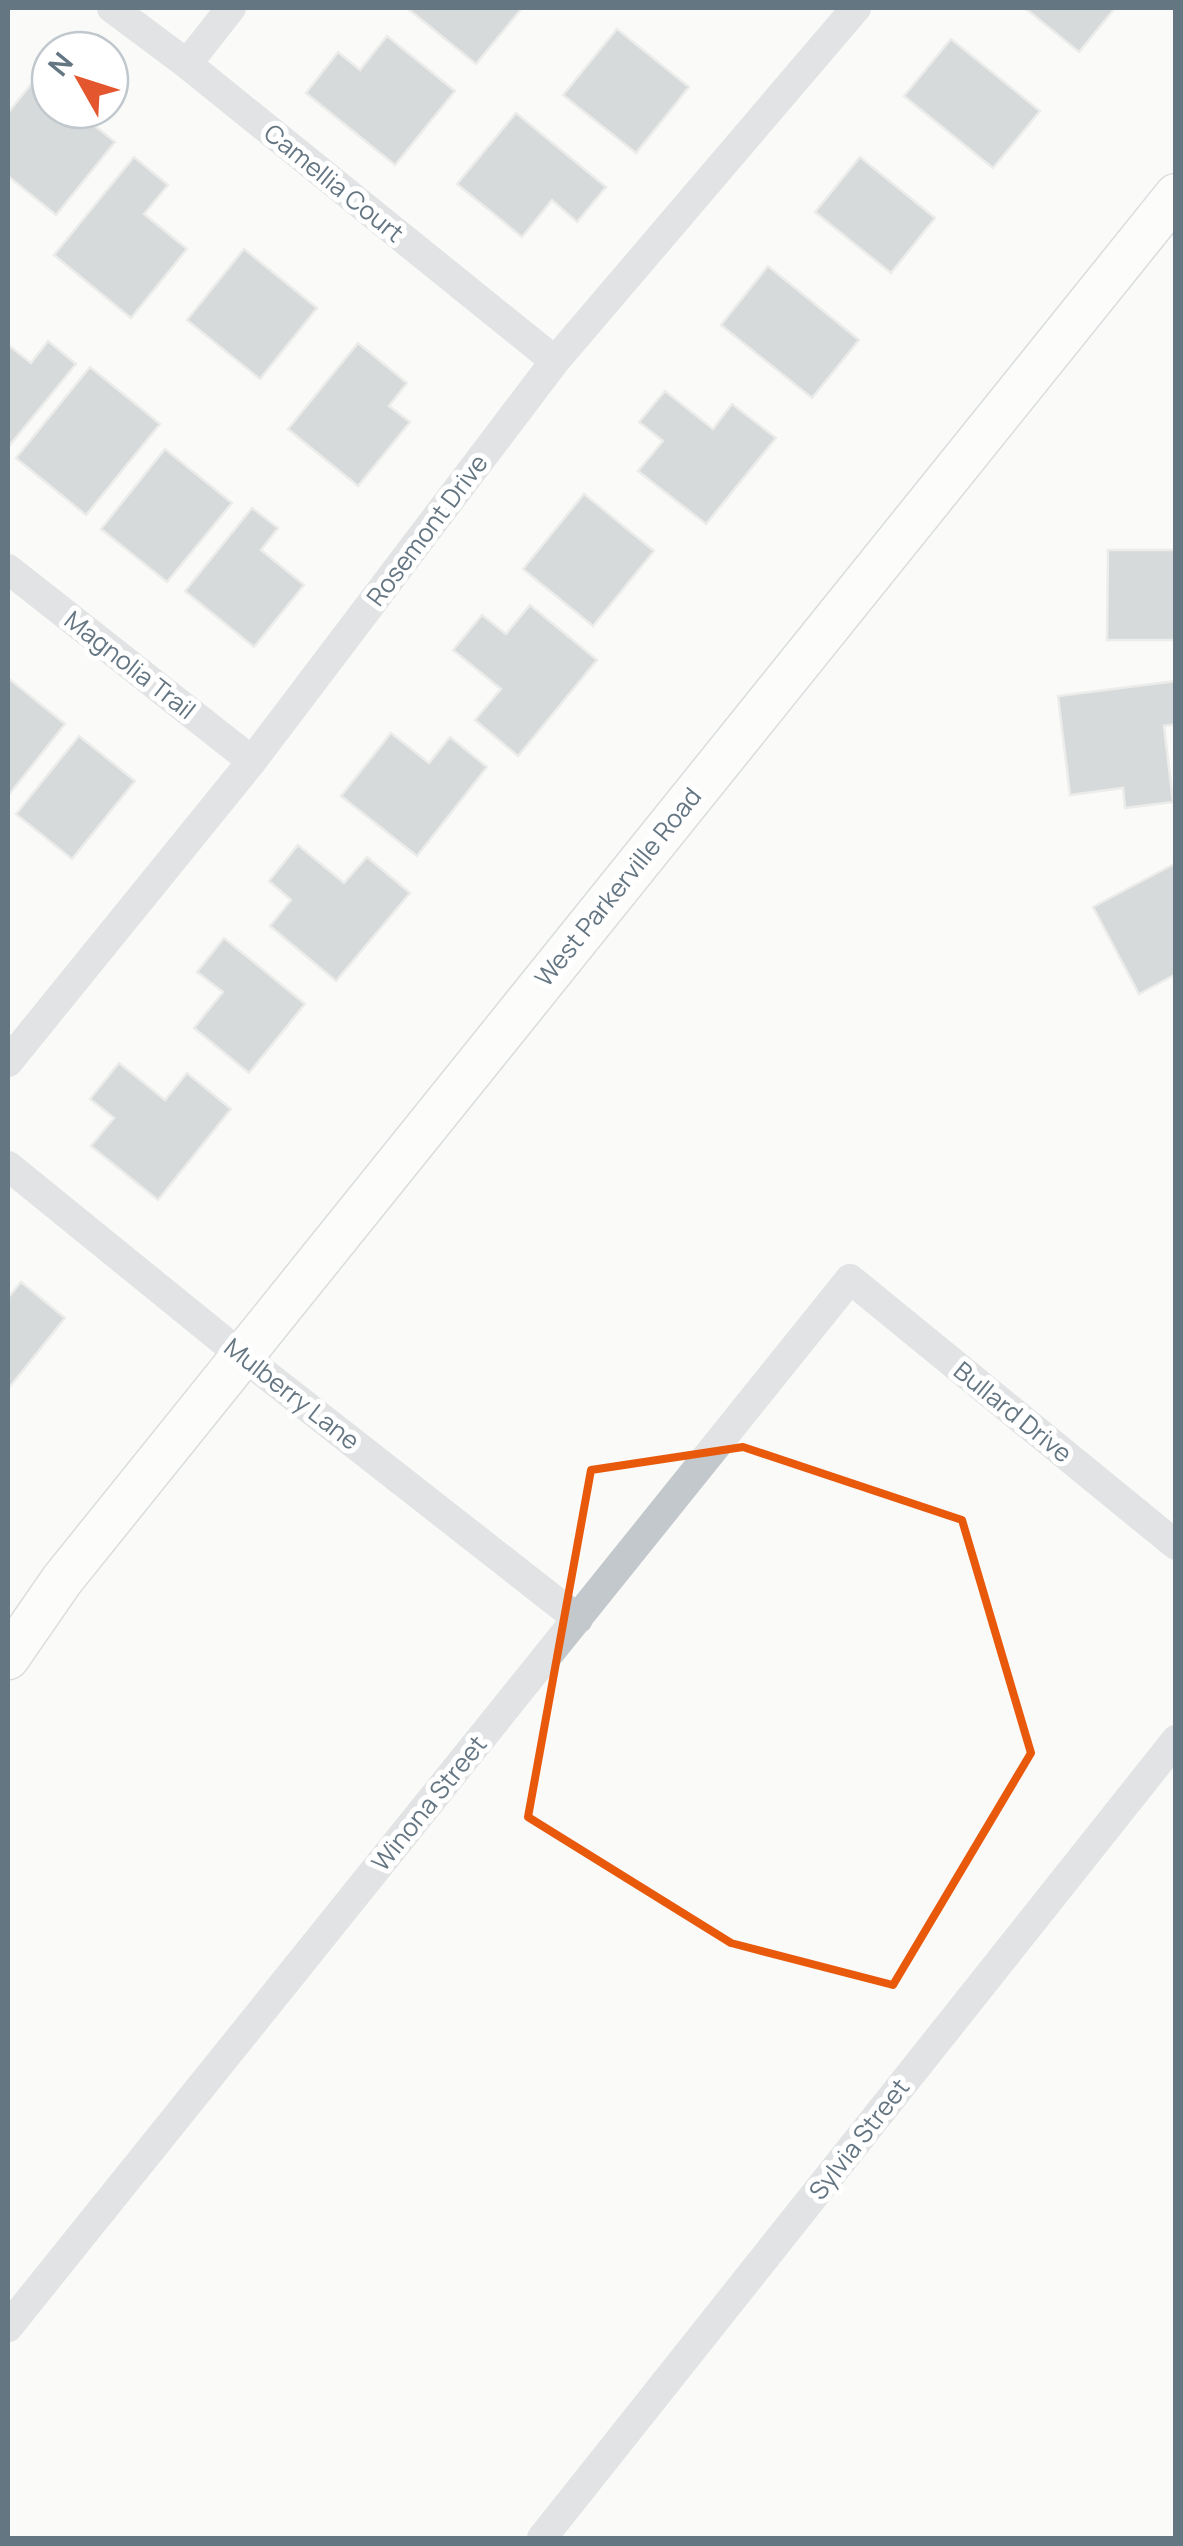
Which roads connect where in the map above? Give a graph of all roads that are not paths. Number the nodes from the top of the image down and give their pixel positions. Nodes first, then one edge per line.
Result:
1 (112, 8) edge
2 (231, 8) edge
3 (856, 8) edge
4 (187, 64) junction
5 (1176, 195) edge
6 (555, 361) junction
7 (8, 569) edge
8 (252, 762) junction
9 (8, 1062) edge
10 (8, 1166) edge
11 (850, 1279) joint
12 (241, 1355) junction
13 (1176, 1545) edge
14 (62, 1580) junction
15 (578, 1619) junction
16 (8, 1636) edge
17 (8, 1658) edge
18 (1176, 1740) edge
19 (8, 2326) edge
20 (542, 2538) edge

1 - 4 street, Camellia Court
2 - 4 street
3 - 6 street, Rosemont Drive
4 - 6 street, Camellia Court
5 - 12 main road, West Parkerville Road
6 - 8 street, Rosemont Drive
7 - 8 street, Magnolia Trail
8 - 9 street, Rosemont Drive
10 - 12 street, Mulberry Lane
11 - 13 street, Bullard Drive
11 - 15 street, Winona Street
12 - 14 main road, West Parkerville Road
12 - 15 street, Mulberry Lane
14 - 16 main road, West Parkerville Road
14 - 17 main road, West Parkerville Road
15 - 19 street, Winona Street
18 - 20 street, Sylvia Street

